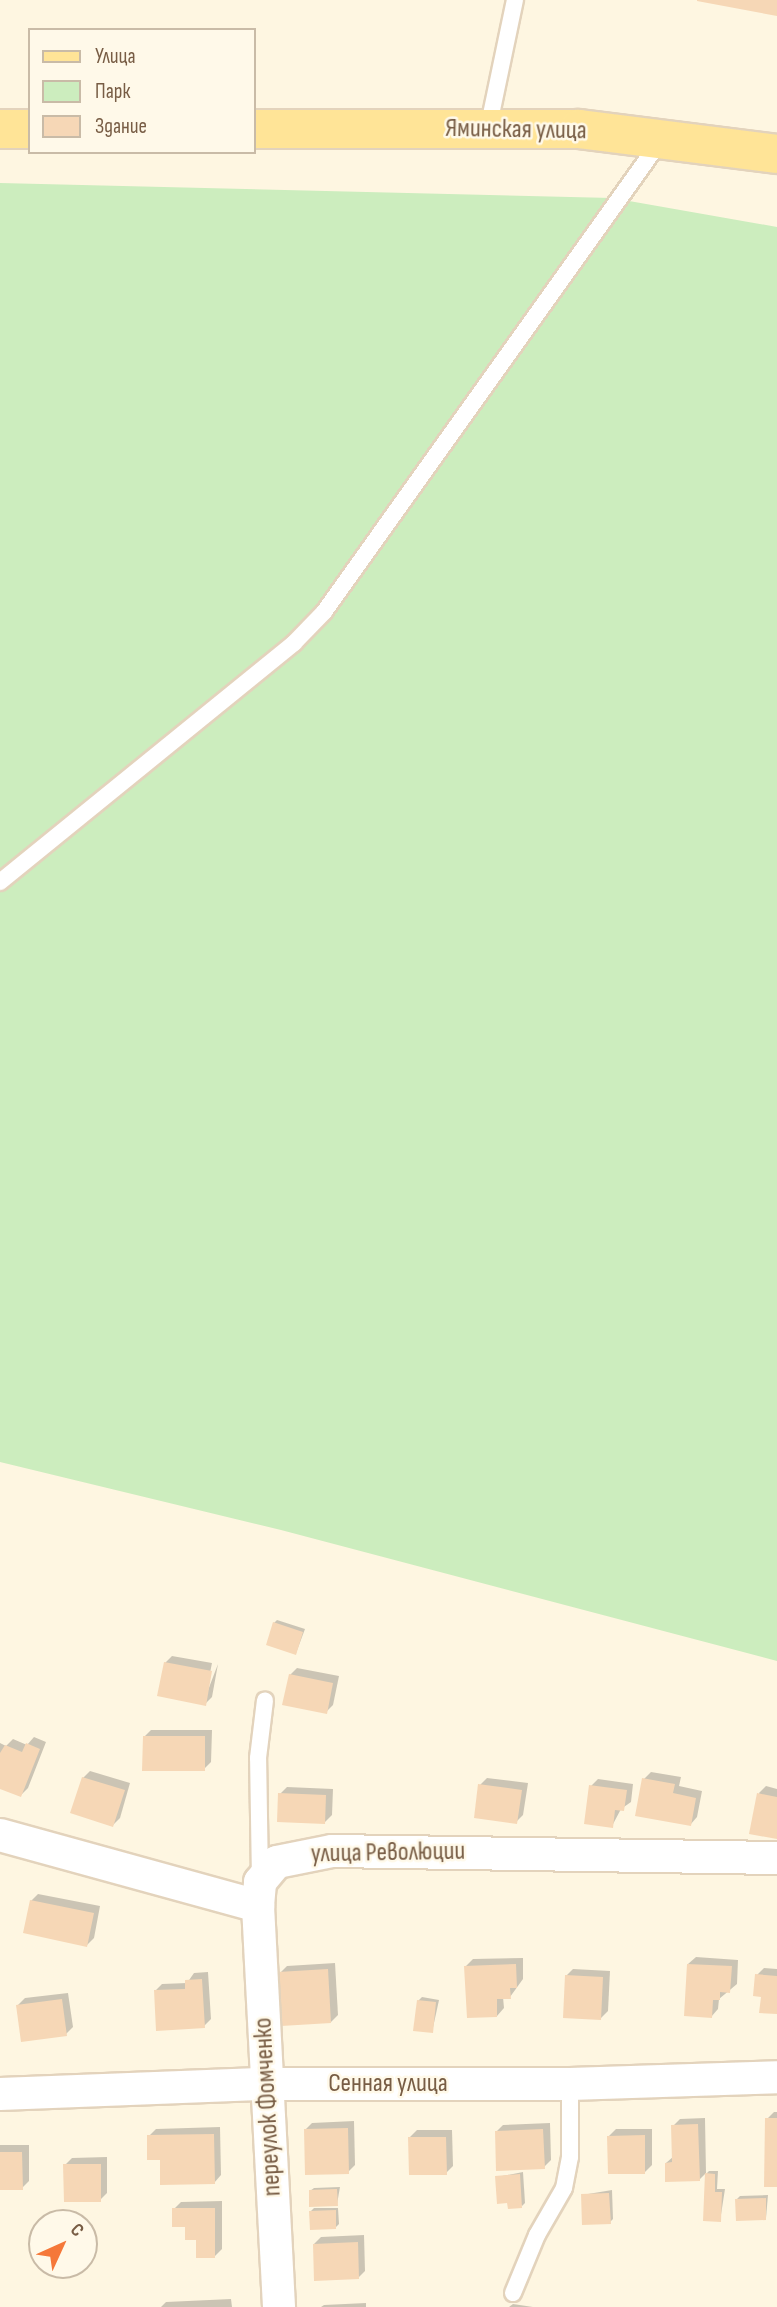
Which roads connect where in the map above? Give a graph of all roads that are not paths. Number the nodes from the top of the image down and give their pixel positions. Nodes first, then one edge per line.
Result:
1 (515, 0) edge
2 (0, 129) edge
3 (28, 129) edge
4 (256, 129) edge
5 (488, 129) junction
6 (660, 140) junction
7 (777, 154) edge
8 (0, 882) edge
9 (265, 1700) dead end
10 (0, 1835) edge
11 (777, 1857) edge
12 (259, 1894) junction
13 (777, 2077) edge
14 (266, 2084) junction
15 (570, 2084) junction
16 (0, 2094) edge
17 (513, 2293) dead end
18 (279, 2307) edge

1 - 5 lane
2 - 3 main road
4 - 5 main road, Яминская улица
5 - 6 main road, Яминская улица
6 - 7 main road, Яминская улица
6 - 8 lane
9 - 12 lane
10 - 12 street
11 - 12 street, улица Революции
12 - 14 street, переулок Фомченко
13 - 15 street, Сенная улица
14 - 15 street, Сенная улица
14 - 16 street, Сенная улица
14 - 18 street, переулок Фомченко
15 - 17 lane

